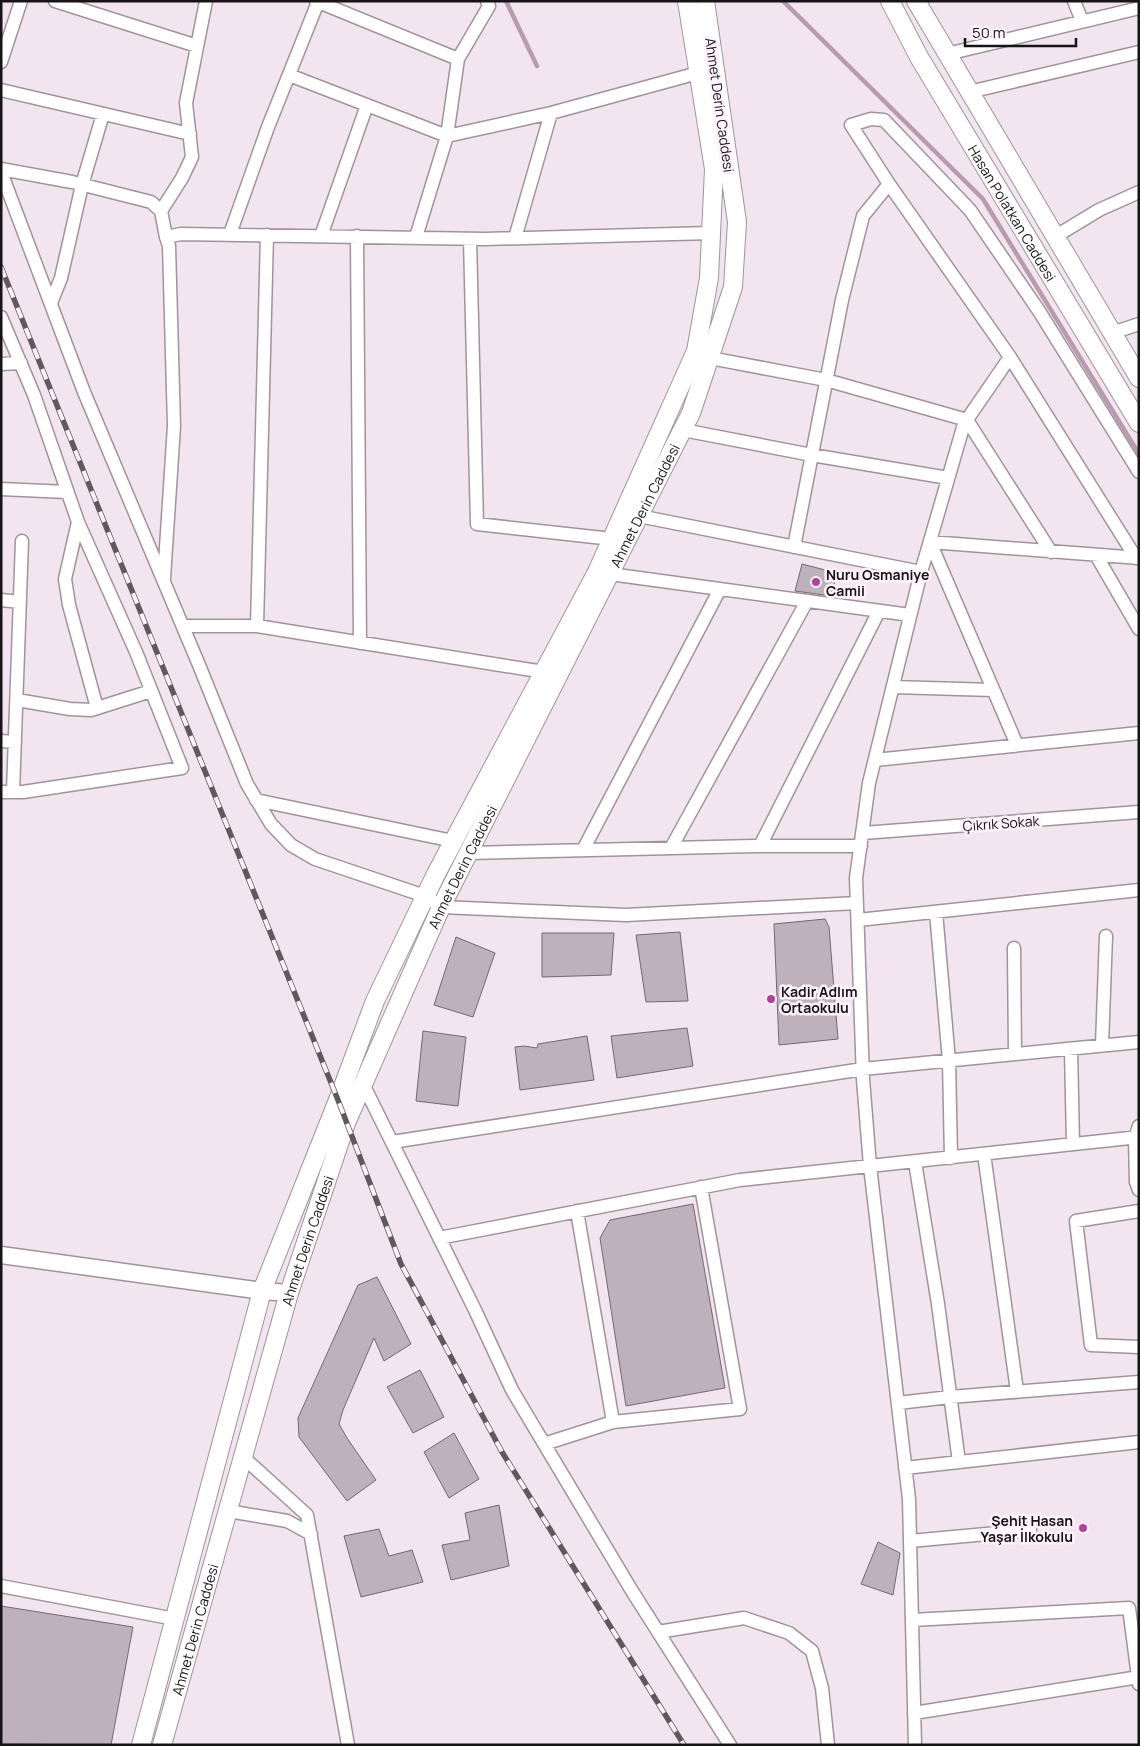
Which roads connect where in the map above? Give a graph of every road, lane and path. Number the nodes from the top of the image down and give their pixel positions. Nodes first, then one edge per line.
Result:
1 (21, 1) edge
2 (55, 1) edge
3 (206, 1) edge
4 (487, 1) edge
5 (686, 1) edge
6 (705, 1) edge
7 (890, 1) edge
8 (916, 1) edge
9 (1074, 1) edge
10 (317, 2) edge
11 (1139, 8) edge
12 (1082, 21) junction
13 (197, 46) junction
14 (1139, 52) edge
15 (947, 54) junction
16 (458, 59) junction
17 (1, 62) edge
18 (698, 73) junction
19 (289, 75) junction
20 (1, 90) edge
21 (969, 92) junction
22 (367, 105) junction
23 (551, 113) junction
24 (103, 114) junction
25 (190, 134) junction
26 (447, 136) junction
27 (1, 171) edge
28 (889, 184) junction
29 (82, 185) junction
30 (1139, 192) edge
31 (161, 210) junction
32 (711, 233) junction
33 (230, 234) junction
34 (266, 235) junction
35 (321, 236) junction
36 (357, 236) junction
37 (1056, 236) junction
38 (166, 237) junction
39 (416, 238) junction
40 (515, 238) junction
41 (470, 239) junction
42 (50, 303) junction
43 (1, 317) edge
44 (1139, 324) edge
45 (1112, 333) junction
46 (1010, 357) junction
47 (710, 358) junction
48 (21, 363) junction
49 (1, 364) edge
50 (1139, 378) edge
51 (826, 380) junction
52 (967, 420) junction
53 (1139, 423) edge
54 (683, 430) junction
55 (812, 455) junction
56 (1139, 472) edge
57 (948, 478) junction
58 (1, 489) edge
59 (67, 492) junction
60 (639, 516) junction
61 (78, 522) junction
62 (612, 539) junction
63 (22, 541) dead end
64 (930, 542) junction
65 (794, 547) junction
66 (1051, 552) junction
67 (1096, 555) junction
68 (1138, 558) edge
69 (921, 572) junction
70 (610, 574) junction
71 (164, 581) junction
72 (720, 589) junction
73 (1, 600) edge
74 (807, 601) junction
75 (20, 602) junction
76 (879, 611) junction
77 (910, 615) junction
78 (183, 626) junction
79 (257, 626) junction
80 (1139, 629) edge
81 (360, 643) junction
82 (544, 672) junction
83 (893, 687) junction
84 (152, 690) junction
85 (993, 690) junction
86 (16, 700) junction
87 (97, 708) junction
88 (1139, 733) edge
89 (1, 741) edge
90 (15, 742) junction
91 (1017, 745) junction
92 (875, 760) junction
93 (7, 792) edge
94 (256, 800) junction
95 (1139, 812) edge
96 (863, 832) junction
97 (453, 842) junction
98 (760, 846) junction
99 (861, 846) junction
100 (671, 848) junction
101 (583, 850) junction
102 (468, 853) junction
103 (1139, 890) edge
104 (425, 896) junction
105 (857, 903) junction
106 (441, 907) junction
107 (936, 912) junction
108 (858, 920) junction
109 (1106, 936) dead end
110 (1014, 948) dead end
111 (1139, 1042) edge
112 (1102, 1045) junction
113 (1070, 1049) junction
114 (1015, 1054) junction
115 (949, 1060) junction
116 (863, 1069) junction
117 (363, 1084) junction
118 (1137, 1134) edge
119 (392, 1142) junction
120 (1073, 1144) junction
121 (984, 1154) junction
122 (951, 1158) junction
123 (914, 1162) junction
124 (870, 1166) junction
125 (700, 1187) junction
126 (1139, 1190) edge
127 (577, 1211) junction
128 (1139, 1211) edge
129 (439, 1238) junction
130 (1, 1255) edge
131 (262, 1291) junction
132 (289, 1293) junction
133 (1139, 1347) edge
134 (1139, 1382) edge
135 (1017, 1391) junction
136 (950, 1397) junction
137 (898, 1403) junction
138 (613, 1422) junction
139 (1139, 1442) edge
140 (544, 1444) junction
141 (243, 1457) junction
142 (959, 1462) junction
143 (905, 1468) junction
144 (228, 1511) junction
145 (1030, 1530) dead end
146 (310, 1534) junction
147 (910, 1541) junction
148 (1, 1586) edge
149 (175, 1619) junction
150 (912, 1620) junction
151 (658, 1632) junction
152 (1138, 1680) edge
153 (914, 1713) junction
154 (141, 1745) edge
155 (162, 1745) edge
156 (348, 1745) edge
157 (730, 1745) edge
158 (828, 1745) edge
159 (915, 1745) edge

1 - 17 street
2 - 13 street
3 - 13 street
4 - 16 street
5 - 18 main road, Ahmet Derin Caddesi
6 - 47 main road, Ahmet Derin Caddesi
7 - 53 main road, Hasan Polatkan Caddesi
8 - 15 main road, Hasan Polatkan Caddesi
9 - 12 street
10 - 16 street
10 - 19 street
11 - 12 street
12 - 15 street
13 - 25 street
14 - 21 street
15 - 21 main road, Hasan Polatkan Caddesi
16 - 26 street
18 - 23 street
18 - 32 main road, Ahmet Derin Caddesi
19 - 22 street
19 - 33 street
20 - 24 street
21 - 37 main road, Hasan Polatkan Caddesi
22 - 26 street
22 - 35 street
23 - 26 street
23 - 40 street
24 - 25 street
24 - 29 street
25 - 31 street
26 - 39 street
27 - 29 street
27 - 42 street
28 - 46 street
28 - 51 street
28 - 56 street
29 - 31 street
29 - 42 street
30 - 37 street
31 - 38 street
32 - 40 street
32 - 62 main road, Ahmet Derin Caddesi
33 - 34 street
33 - 38 street
34 - 35 street
34 - 79 street
35 - 36 street
36 - 39 street
36 - 81 street
37 - 45 main road, Hasan Polatkan Caddesi
38 - 71 street
39 - 41 street
40 - 41 street
41 - 62 street
42 - 71 street
43 - 48 street
44 - 45 street
45 - 50 main road, Hasan Polatkan Caddesi
46 - 52 street
46 - 68 street
47 - 51 street
47 - 54 main road, Ahmet Derin Caddesi
48 - 49 street
48 - 59 street
51 - 52 street
51 - 55 street
52 - 57 street
52 - 66 street
54 - 55 street
54 - 60 main road, Ahmet Derin Caddesi
55 - 57 street
55 - 65 street
57 - 64 street
58 - 59 street
59 - 61 street
60 - 65 street
60 - 70 main road, Ahmet Derin Caddesi
61 - 84 street
61 - 87 street
62 - 82 main road, Ahmet Derin Caddesi
63 - 75 street
64 - 66 street
64 - 69 street
64 - 85 street
65 - 69 street
66 - 67 street
67 - 68 street
67 - 80 street
69 - 77 street
70 - 72 street
70 - 102 main road, Ahmet Derin Caddesi
71 - 78 street
72 - 74 street
72 - 101 street
73 - 75 street
74 - 76 street
74 - 100 street
75 - 86 street
76 - 77 street
76 - 98 street
77 - 83 street
78 - 79 street
78 - 94 street
79 - 81 street
81 - 82 street
82 - 97 main road, Ahmet Derin Caddesi
83 - 85 street
83 - 92 street
84 - 87 street
84 - 93 street
85 - 91 street
86 - 87 street
86 - 90 street
88 - 91 street
89 - 90 street
90 - 93 street
91 - 92 street
92 - 96 street
94 - 97 street
94 - 104 street
95 - 96 street, Çıkrık Sokak
96 - 99 street
97 - 104 main road, Ahmet Derin Caddesi
98 - 99 street
98 - 100 street
99 - 105 street
100 - 101 street
101 - 102 street
102 - 106 main road, Ahmet Derin Caddesi
103 - 107 street
104 - 106 street
104 - 131 main road, Ahmet Derin Caddesi
105 - 106 street
105 - 108 street
106 - 117 main road, Ahmet Derin Caddesi
107 - 108 street
107 - 115 street
108 - 116 street
109 - 112 street
110 - 114 street
111 - 112 street
112 - 113 street
113 - 114 street
113 - 120 street
114 - 115 street
115 - 116 street
115 - 122 street
116 - 119 street
116 - 124 street
117 - 119 street
117 - 132 main road, Ahmet Derin Caddesi
118 - 120 street
118 - 126 street
119 - 129 street
120 - 121 street
121 - 122 street
121 - 135 street
122 - 123 street
123 - 124 street
123 - 136 street
124 - 125 street
124 - 137 street
125 - 127 street
125 - 138 street
127 - 129 street
127 - 138 street
128 - 133 street
129 - 140 street
130 - 131 street
131 - 132 street
131 - 149 main road, Ahmet Derin Caddesi
132 - 141 main road, Ahmet Derin Caddesi
134 - 135 street
135 - 136 street
136 - 137 street
136 - 142 street
137 - 143 street
138 - 140 street
139 - 142 street
140 - 151 street
141 - 144 main road, Ahmet Derin Caddesi
141 - 146 street
142 - 143 street
143 - 147 street
144 - 146 street
144 - 155 main road, Ahmet Derin Caddesi
145 - 147 street
146 - 156 street
147 - 150 street
148 - 149 street
149 - 154 main road, Ahmet Derin Caddesi
150 - 152 street
150 - 153 street
151 - 157 street
151 - 158 street
152 - 153 street
153 - 159 street

